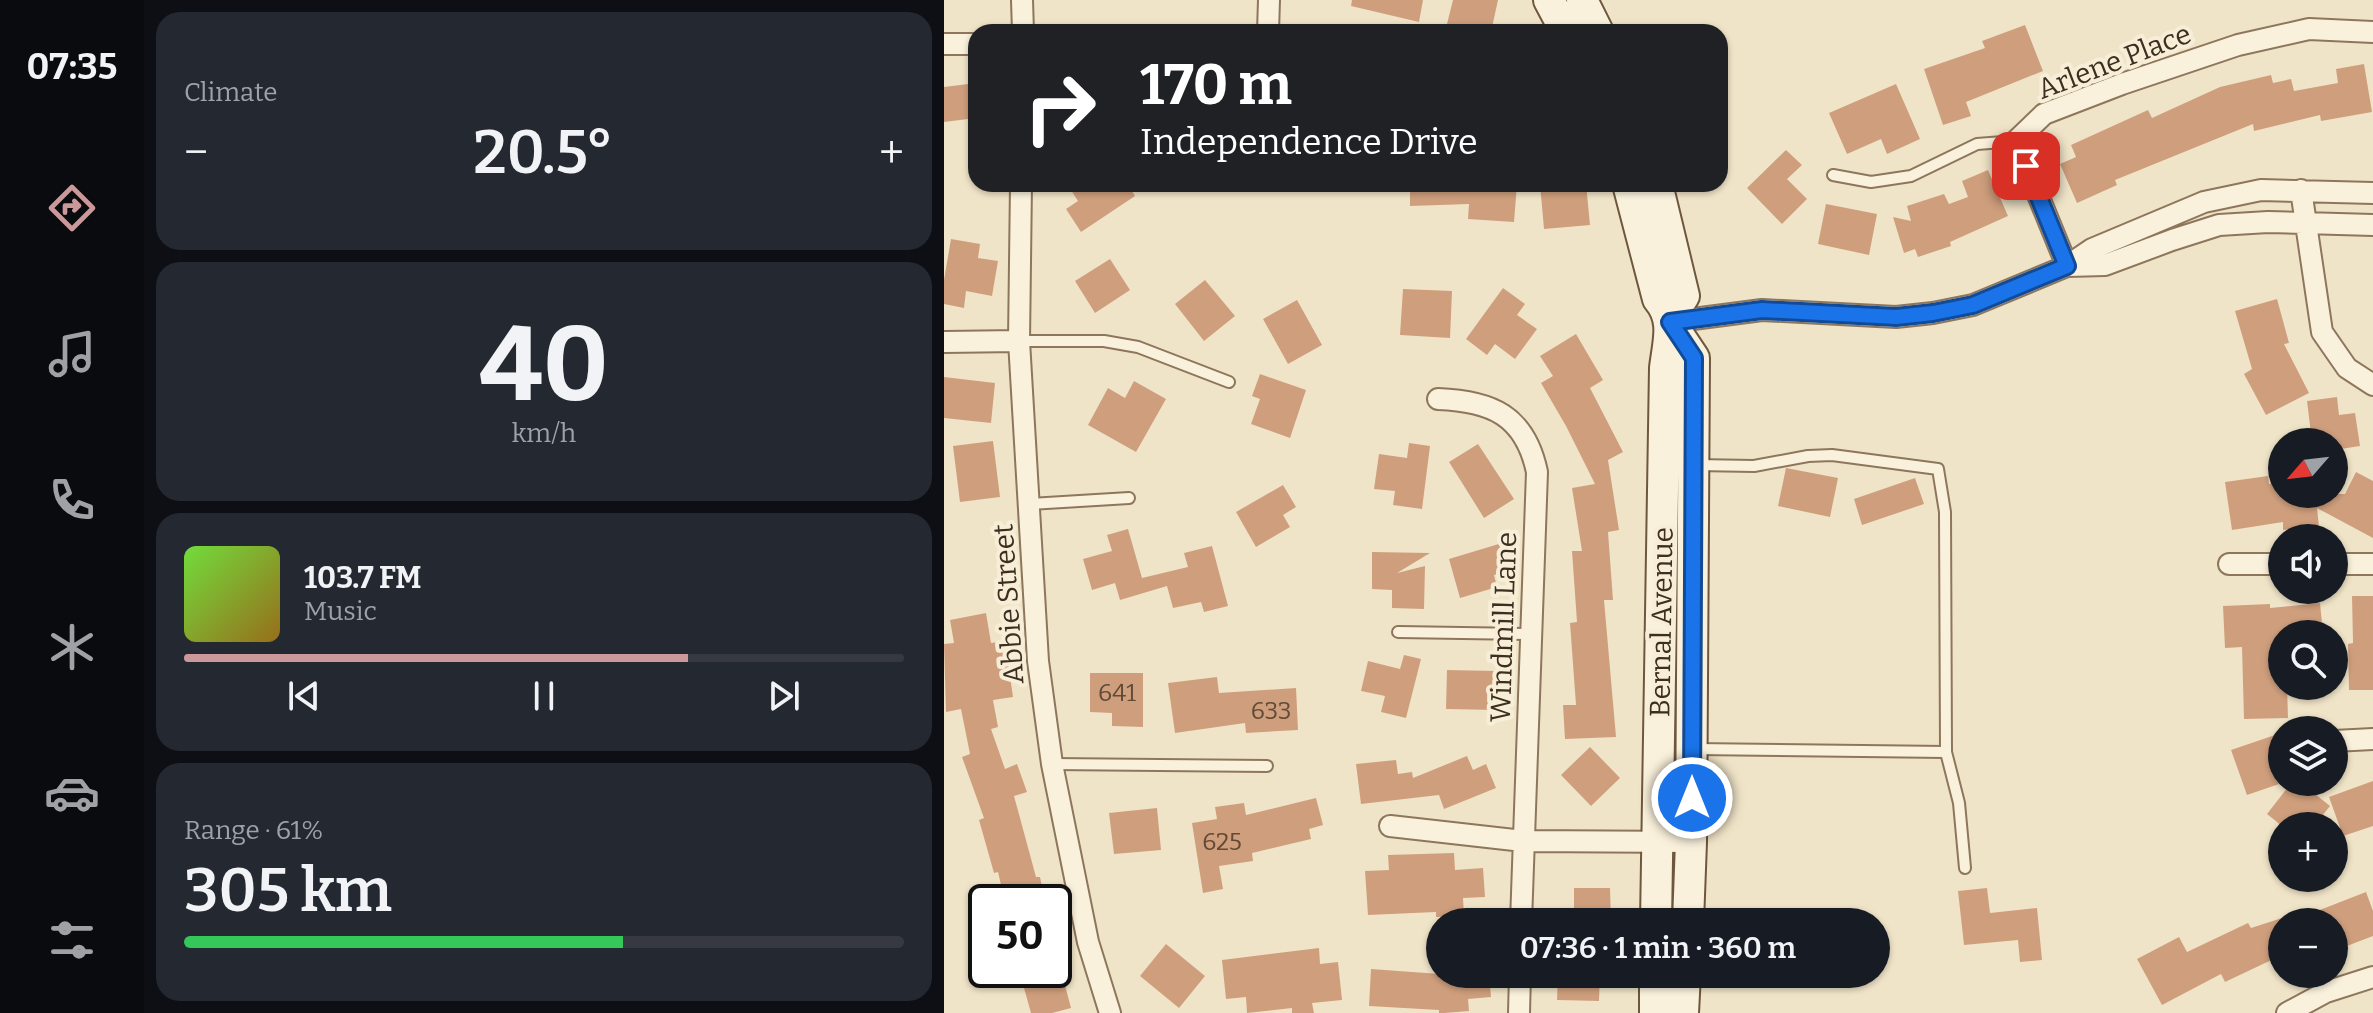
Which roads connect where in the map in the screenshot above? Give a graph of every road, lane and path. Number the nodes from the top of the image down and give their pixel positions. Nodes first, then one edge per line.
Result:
1 (1022, 0) edge
2 (1269, 0) edge
3 (1549, 0) edge
4 (1582, 0) edge
5 (1023, 24) edge
6 (1268, 24) edge
7 (1562, 24) edge
8 (1594, 24) edge
9 (2373, 32) edge
10 (944, 44) edge
11 (968, 44) edge
12 (2016, 141) junction
13 (1833, 175) dead end
14 (2301, 190) junction
15 (1021, 192) edge
16 (1630, 192) edge
17 (1659, 192) edge
18 (2373, 193) edge
19 (2304, 223) junction
20 (2373, 225) edge
21 (2067, 266) junction
22 (1669, 316) junction
23 (1019, 341) junction
24 (944, 342) edge
25 (1229, 382) dead end
26 (2373, 385) edge
27 (1438, 399) dead end
28 (1694, 465) junction
29 (1129, 498) dead end
30 (1030, 504) junction
31 (2229, 564) dead end
32 (2268, 564) edge
33 (2348, 564) edge
34 (2373, 564) edge
35 (1398, 632) dead end
36 (1531, 634) junction
37 (2373, 739) edge
38 (2348, 740) edge
39 (1692, 749) junction
40 (1946, 752) junction
41 (1052, 764) junction
42 (1267, 766) dead end
43 (1390, 826) dead end
44 (1658, 840) junction
45 (1523, 841) junction
46 (1691, 842) junction
47 (1965, 868) dead end
48 (1521, 908) edge
49 (1656, 908) edge
50 (1689, 908) edge
51 (2373, 977) edge
52 (1520, 988) edge
53 (1655, 988) edge
54 (1684, 988) edge
55 (1110, 1013) edge
56 (1519, 1013) edge
57 (1655, 1013) edge
58 (1683, 1013) edge
59 (2287, 1013) edge

1 - 5 street
2 - 6 street
3 - 7 main road
4 - 8 main road
9 - 12 street, Arlene Place
10 - 11 street
12 - 13 lane
12 - 21 street
14 - 18 street
14 - 19 street
14 - 21 street
15 - 23 street, Abbie Street
16 - 22 main road, Bernal Avenue
17 - 22 main road, Bernal Avenue
19 - 20 street
19 - 21 street
19 - 26 street
21 - 22 street
22 - 28 main road, Bernal Avenue
22 - 44 main road, Bernal Avenue
23 - 24 street
23 - 25 lane
23 - 30 street, Abbie Street
27 - 36 street, Windmill Lane
28 - 39 main road, Bernal Avenue
28 - 40 lane
29 - 30 lane
30 - 41 street, Abbie Street
31 - 32 street
33 - 34 street
35 - 36 lane
36 - 45 street, Windmill Lane
37 - 38 street
39 - 40 lane
39 - 46 main road, Bernal Avenue
40 - 47 lane
41 - 42 lane
41 - 55 street, Abbie Street
43 - 45 street
44 - 45 street
44 - 46 street
44 - 49 main road, Bernal Avenue
45 - 48 street, Windmill Lane
46 - 50 main road, Bernal Avenue
51 - 59 street
52 - 56 street
53 - 57 main road
54 - 58 main road

